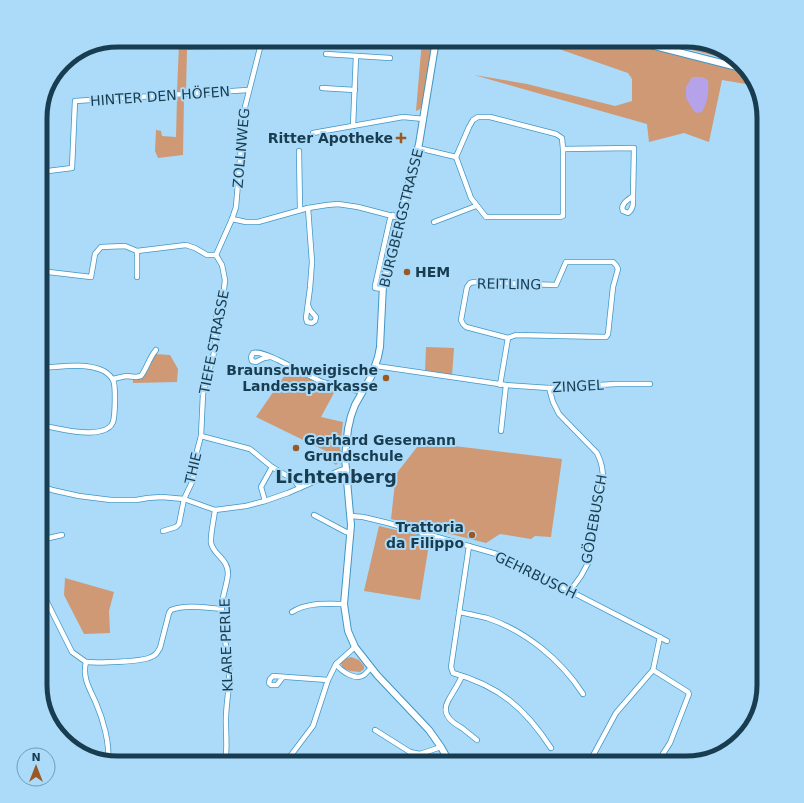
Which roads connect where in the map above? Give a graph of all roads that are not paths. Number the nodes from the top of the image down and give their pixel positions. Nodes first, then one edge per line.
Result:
1 (260, 47) edge
2 (435, 47) edge
3 (659, 47) edge
4 (326, 54) dead end
5 (356, 56) junction
6 (390, 58) dead end
7 (734, 66) edge
8 (322, 88) dead end
9 (248, 90) junction
10 (355, 90) junction
11 (424, 119) junction
12 (353, 126) junction
13 (313, 134) dead end
14 (418, 148) junction
15 (564, 149) junction
16 (299, 152) dead end
17 (456, 156) junction
18 (47, 171) edge
19 (633, 196) dead end
20 (476, 206) junction
21 (308, 208) junction
22 (300, 210) junction
23 (393, 215) junction
24 (400, 218) junction
25 (232, 219) junction
26 (434, 222) dead end
27 (137, 252) junction
28 (216, 255) junction
29 (47, 273) edge
30 (137, 277) dead end
31 (383, 289) junction
32 (308, 305) dead end
33 (508, 338) junction
34 (156, 350) dead end
35 (270, 357) dead end
36 (376, 366) junction
37 (47, 368) edge
38 (113, 379) junction
39 (650, 384) dead end
40 (503, 385) junction
41 (549, 388) junction
42 (362, 392) junction
43 (47, 426) edge
44 (501, 431) dead end
45 (201, 436) junction
46 (272, 467) junction
47 (346, 469) junction
48 (47, 488) edge
49 (300, 488) junction
50 (184, 499) junction
51 (264, 501) junction
52 (215, 510) junction
53 (314, 515) dead end
54 (351, 516) junction
55 (163, 531) dead end
56 (351, 533) junction
57 (62, 535) dead end
58 (47, 538) edge
59 (469, 546) junction
60 (570, 591) junction
61 (47, 602) edge
62 (344, 604) junction
63 (222, 609) junction
64 (292, 612) dead end
65 (460, 612) junction
66 (660, 638) junction
67 (667, 641) dead end
68 (355, 647) junction
69 (86, 662) junction
70 (336, 664) junction
71 (371, 668) junction
72 (653, 670) junction
73 (462, 676) junction
74 (283, 677) dead end
75 (328, 680) junction
76 (583, 694) dead end
77 (375, 730) dead end
78 (477, 740) dead end
79 (442, 747) junction
80 (551, 748) dead end
81 (109, 755) edge
82 (225, 756) edge
83 (290, 756) edge
84 (446, 756) edge
85 (593, 756) edge
86 (662, 756) edge

1 - 9 street, ZOLLNWEG
2 - 11 street, BURGBERGSTRASSE
3 - 7 street
4 - 5 street
5 - 6 street
5 - 10 street
8 - 10 street
9 - 18 street, HINTER DEN HÖFEN
9 - 25 street, ZOLLNWEG
10 - 12 street
11 - 12 street
11 - 14 street, BURGBERGSTRASSE
12 - 13 street
14 - 17 street
14 - 24 street, BURGBERGSTRASSE
15 - 17 street
15 - 19 street
15 - 20 street
16 - 22 street
17 - 20 street
20 - 26 street
21 - 22 street
21 - 23 street
21 - 32 street
22 - 25 street
23 - 24 street
23 - 31 street
24 - 31 street, BURGBERGSTRASSE
25 - 28 street, ZOLLNWEG
27 - 28 street
27 - 29 street
27 - 30 street
28 - 45 street, TIEFE STRASSE
31 - 36 street, BURGBERGSTRASSE
33 - 33 street, REITLING
33 - 40 street
34 - 38 street
35 - 42 street
36 - 40 street, ZINGEL
36 - 42 street, BURGBERGSTRASSE
37 - 38 street
38 - 43 street
39 - 41 street, ZINGEL
40 - 41 street, ZINGEL
40 - 44 street
41 - 60 street, GÖDEBUSCH
42 - 47 street, BURGBERGSTRASSE
45 - 46 street
45 - 50 street, THIE
46 - 49 street
46 - 51 street
47 - 49 street
47 - 54 street, BURGBERGSTRASSE
48 - 50 street
49 - 51 street
50 - 52 street
50 - 55 street, THIE
51 - 52 street
52 - 63 street, KLARE PERLE
53 - 56 street
54 - 56 street, BURGBERGSTRASSE
54 - 59 street, GEHRBUSCH
56 - 62 street, BURGBERGSTRASSE
57 - 58 street
59 - 60 street, GEHRBUSCH
59 - 65 street
60 - 66 street, GEHRBUSCH
61 - 69 street
62 - 64 street
62 - 68 street, BURGBERGSTRASSE
63 - 69 street
63 - 82 street, KLARE PERLE
65 - 73 street
65 - 76 street
66 - 67 street, GEHRBUSCH
66 - 72 street
68 - 70 street
68 - 71 street, BURGBERGSTRASSE
69 - 81 street
70 - 71 street
70 - 75 street
71 - 79 street, BURGBERGSTRASSE
72 - 85 street
72 - 86 street
73 - 78 street
73 - 80 street
74 - 75 street
75 - 83 street
77 - 79 street
79 - 84 street, BURGBERGSTRASSE

